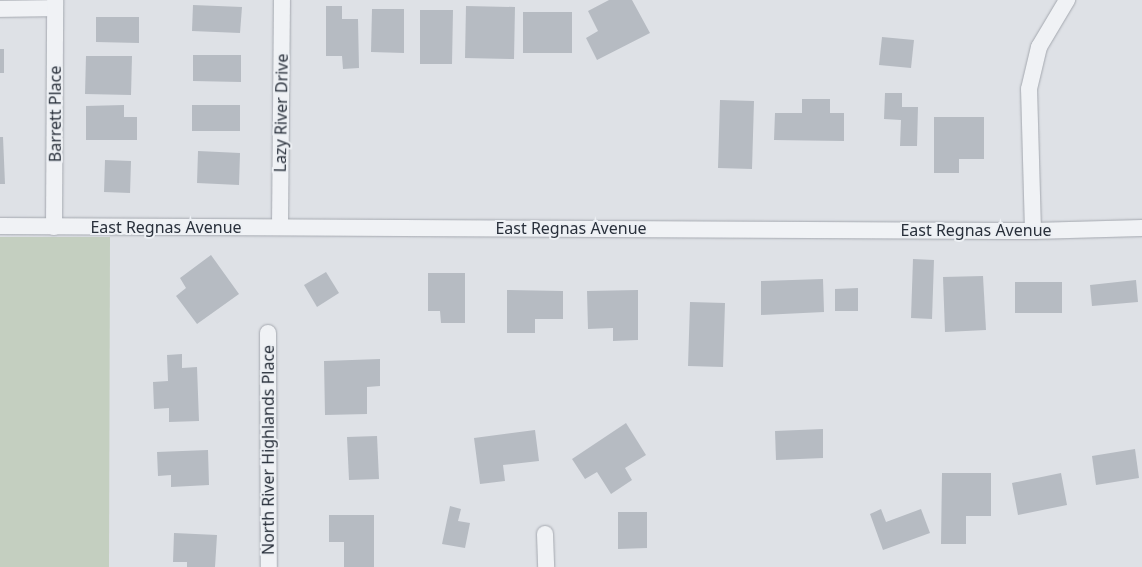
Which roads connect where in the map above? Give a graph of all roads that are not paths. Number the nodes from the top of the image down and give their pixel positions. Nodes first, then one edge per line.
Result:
1 (282, 0) edge
2 (1067, 0) edge
3 (55, 4) edge
4 (0, 9) edge
5 (0, 226) edge
6 (280, 226) junction
7 (54, 227) junction
8 (1142, 228) edge
9 (1033, 231) junction
10 (268, 332) dead end
11 (545, 534) dead end
12 (268, 567) edge
13 (546, 567) edge

1 - 6 street, Lazy River Drive
2 - 9 street
3 - 4 street
3 - 7 street, Barrett Place
5 - 7 street, East Regnas Avenue
6 - 7 street, East Regnas Avenue
6 - 9 street, East Regnas Avenue
8 - 9 street, East Regnas Avenue
10 - 12 street, North River Highlands Place
11 - 13 street

